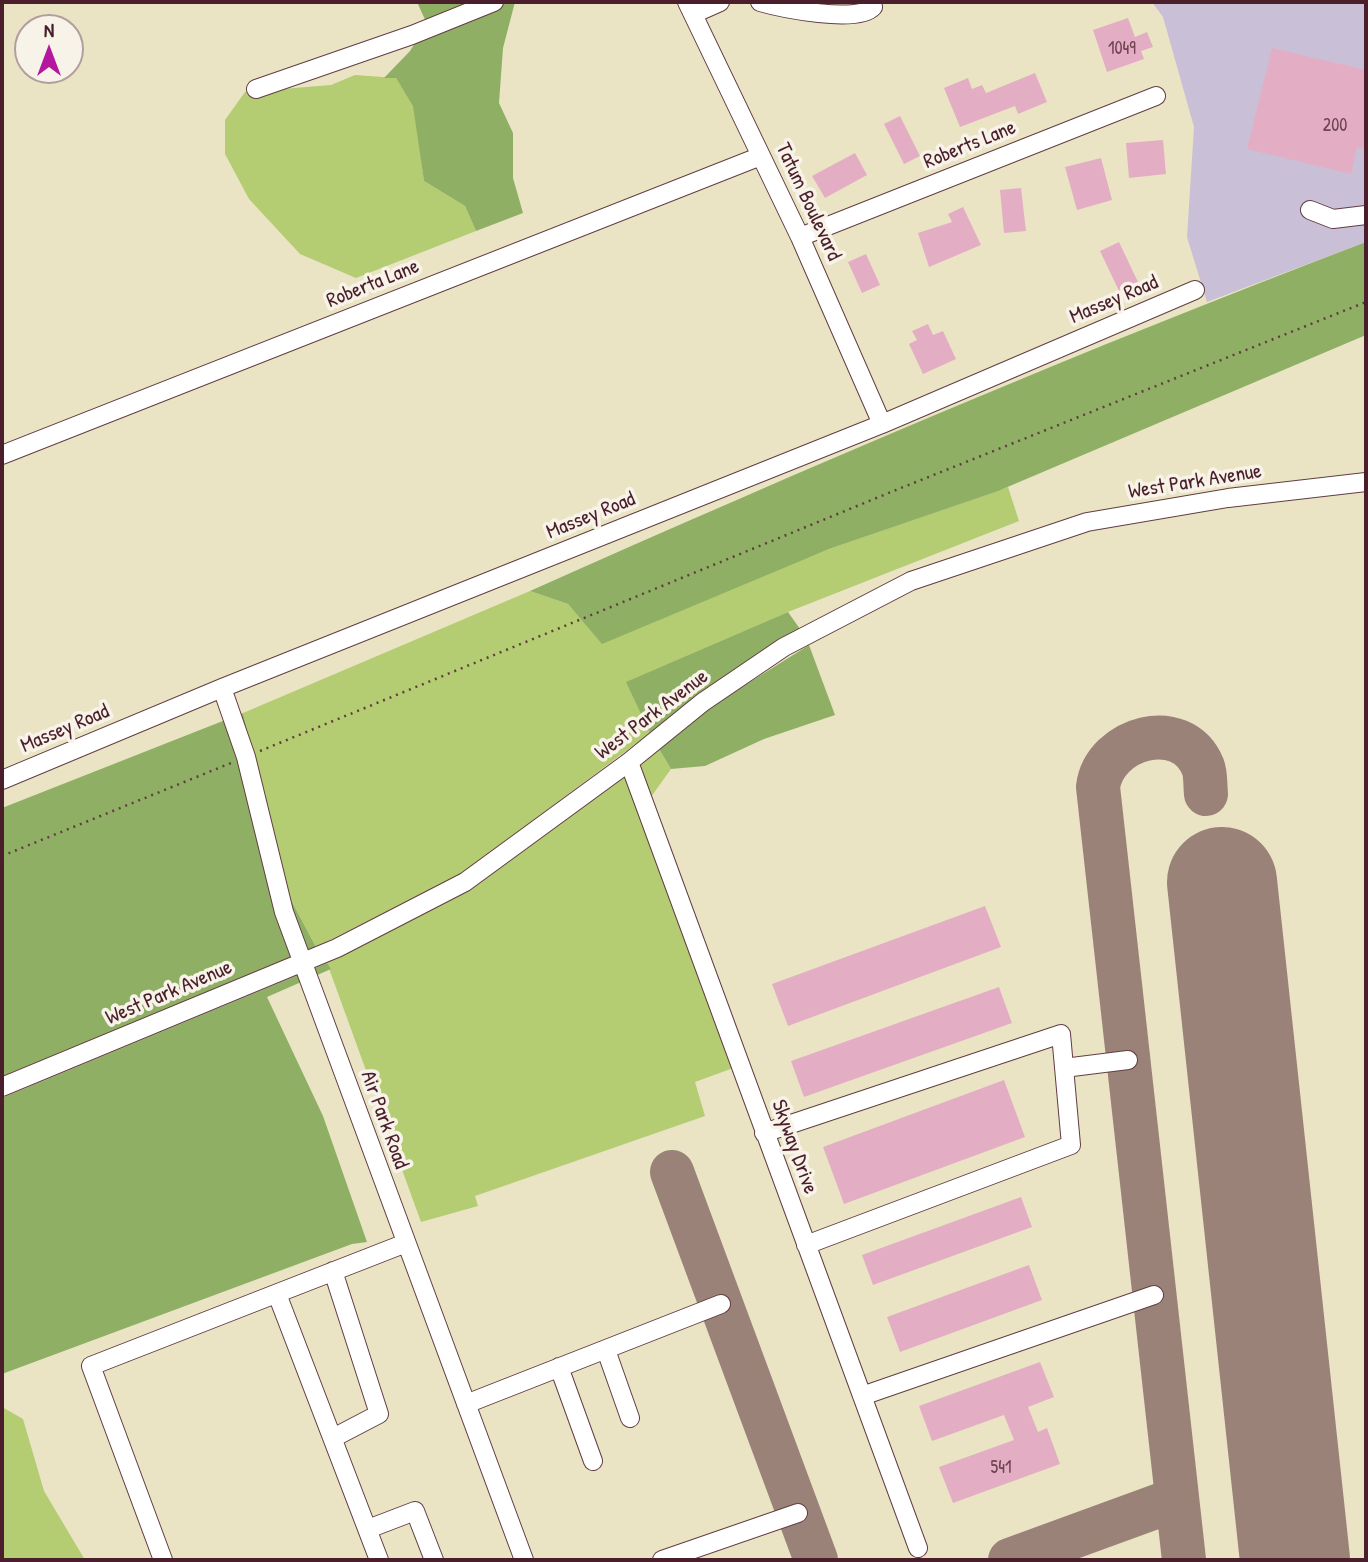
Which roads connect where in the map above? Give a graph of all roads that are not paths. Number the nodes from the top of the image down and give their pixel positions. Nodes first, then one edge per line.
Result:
1 (494, 2) edge
2 (720, 2) edge
3 (760, 2) edge
4 (871, 2) edge
5 (690, 8) edge
6 (256, 89) dead end
7 (1156, 96) dead end
8 (761, 156) junction
9 (1310, 210) dead end
10 (1366, 215) edge
11 (800, 237) junction
12 (1195, 290) dead end
13 (882, 424) junction
14 (2, 455) edge
15 (1366, 482) edge
16 (222, 688) junction
17 (629, 762) junction
18 (2, 780) edge
19 (302, 963) junction
20 (1128, 1060) dead end
21 (1064, 1068) junction
22 (2, 1087) edge
23 (764, 1133) junction
24 (406, 1243) junction
25 (806, 1245) junction
26 (333, 1271) junction
27 (276, 1293) junction
28 (1154, 1295) dead end
29 (721, 1304) dead end
30 (606, 1350) junction
31 (559, 1367) junction
32 (862, 1396) junction
33 (466, 1404) junction
34 (630, 1419) dead end
35 (333, 1438) junction
36 (593, 1461) dead end
37 (798, 1513) dead end
38 (368, 1529) junction
39 (918, 1548) dead end
40 (163, 1560) edge
41 (379, 1560) edge
42 (434, 1560) edge
43 (524, 1560) edge
44 (662, 1560) edge

1 - 6 street
2 - 5 street
3 - 4 street
5 - 8 street, Tatum Boulevard
7 - 11 street, Roberts Lane
8 - 11 street, Tatum Boulevard
8 - 14 street, Roberta Lane
9 - 10 street
11 - 13 street, Tatum Boulevard
12 - 13 street, Massey Road
13 - 16 street, Massey Road
15 - 17 street, West Park Avenue
16 - 18 street, Massey Road
16 - 19 street, Air Park Road
17 - 19 street, West Park Avenue
17 - 23 street, Skyway Drive
19 - 22 street, West Park Avenue
19 - 24 street, Air Park Road
20 - 21 street
21 - 23 street
21 - 25 street
23 - 25 street, Skyway Drive
24 - 26 street
24 - 33 street, Air Park Road
25 - 32 street, Skyway Drive
26 - 27 street
26 - 35 street
27 - 35 street
27 - 40 street
28 - 32 street
29 - 30 street
30 - 31 street
30 - 34 street
31 - 33 street
31 - 36 street
32 - 39 street, Skyway Drive
33 - 43 street, Air Park Road
35 - 38 street
37 - 44 street
38 - 41 street
38 - 42 street

